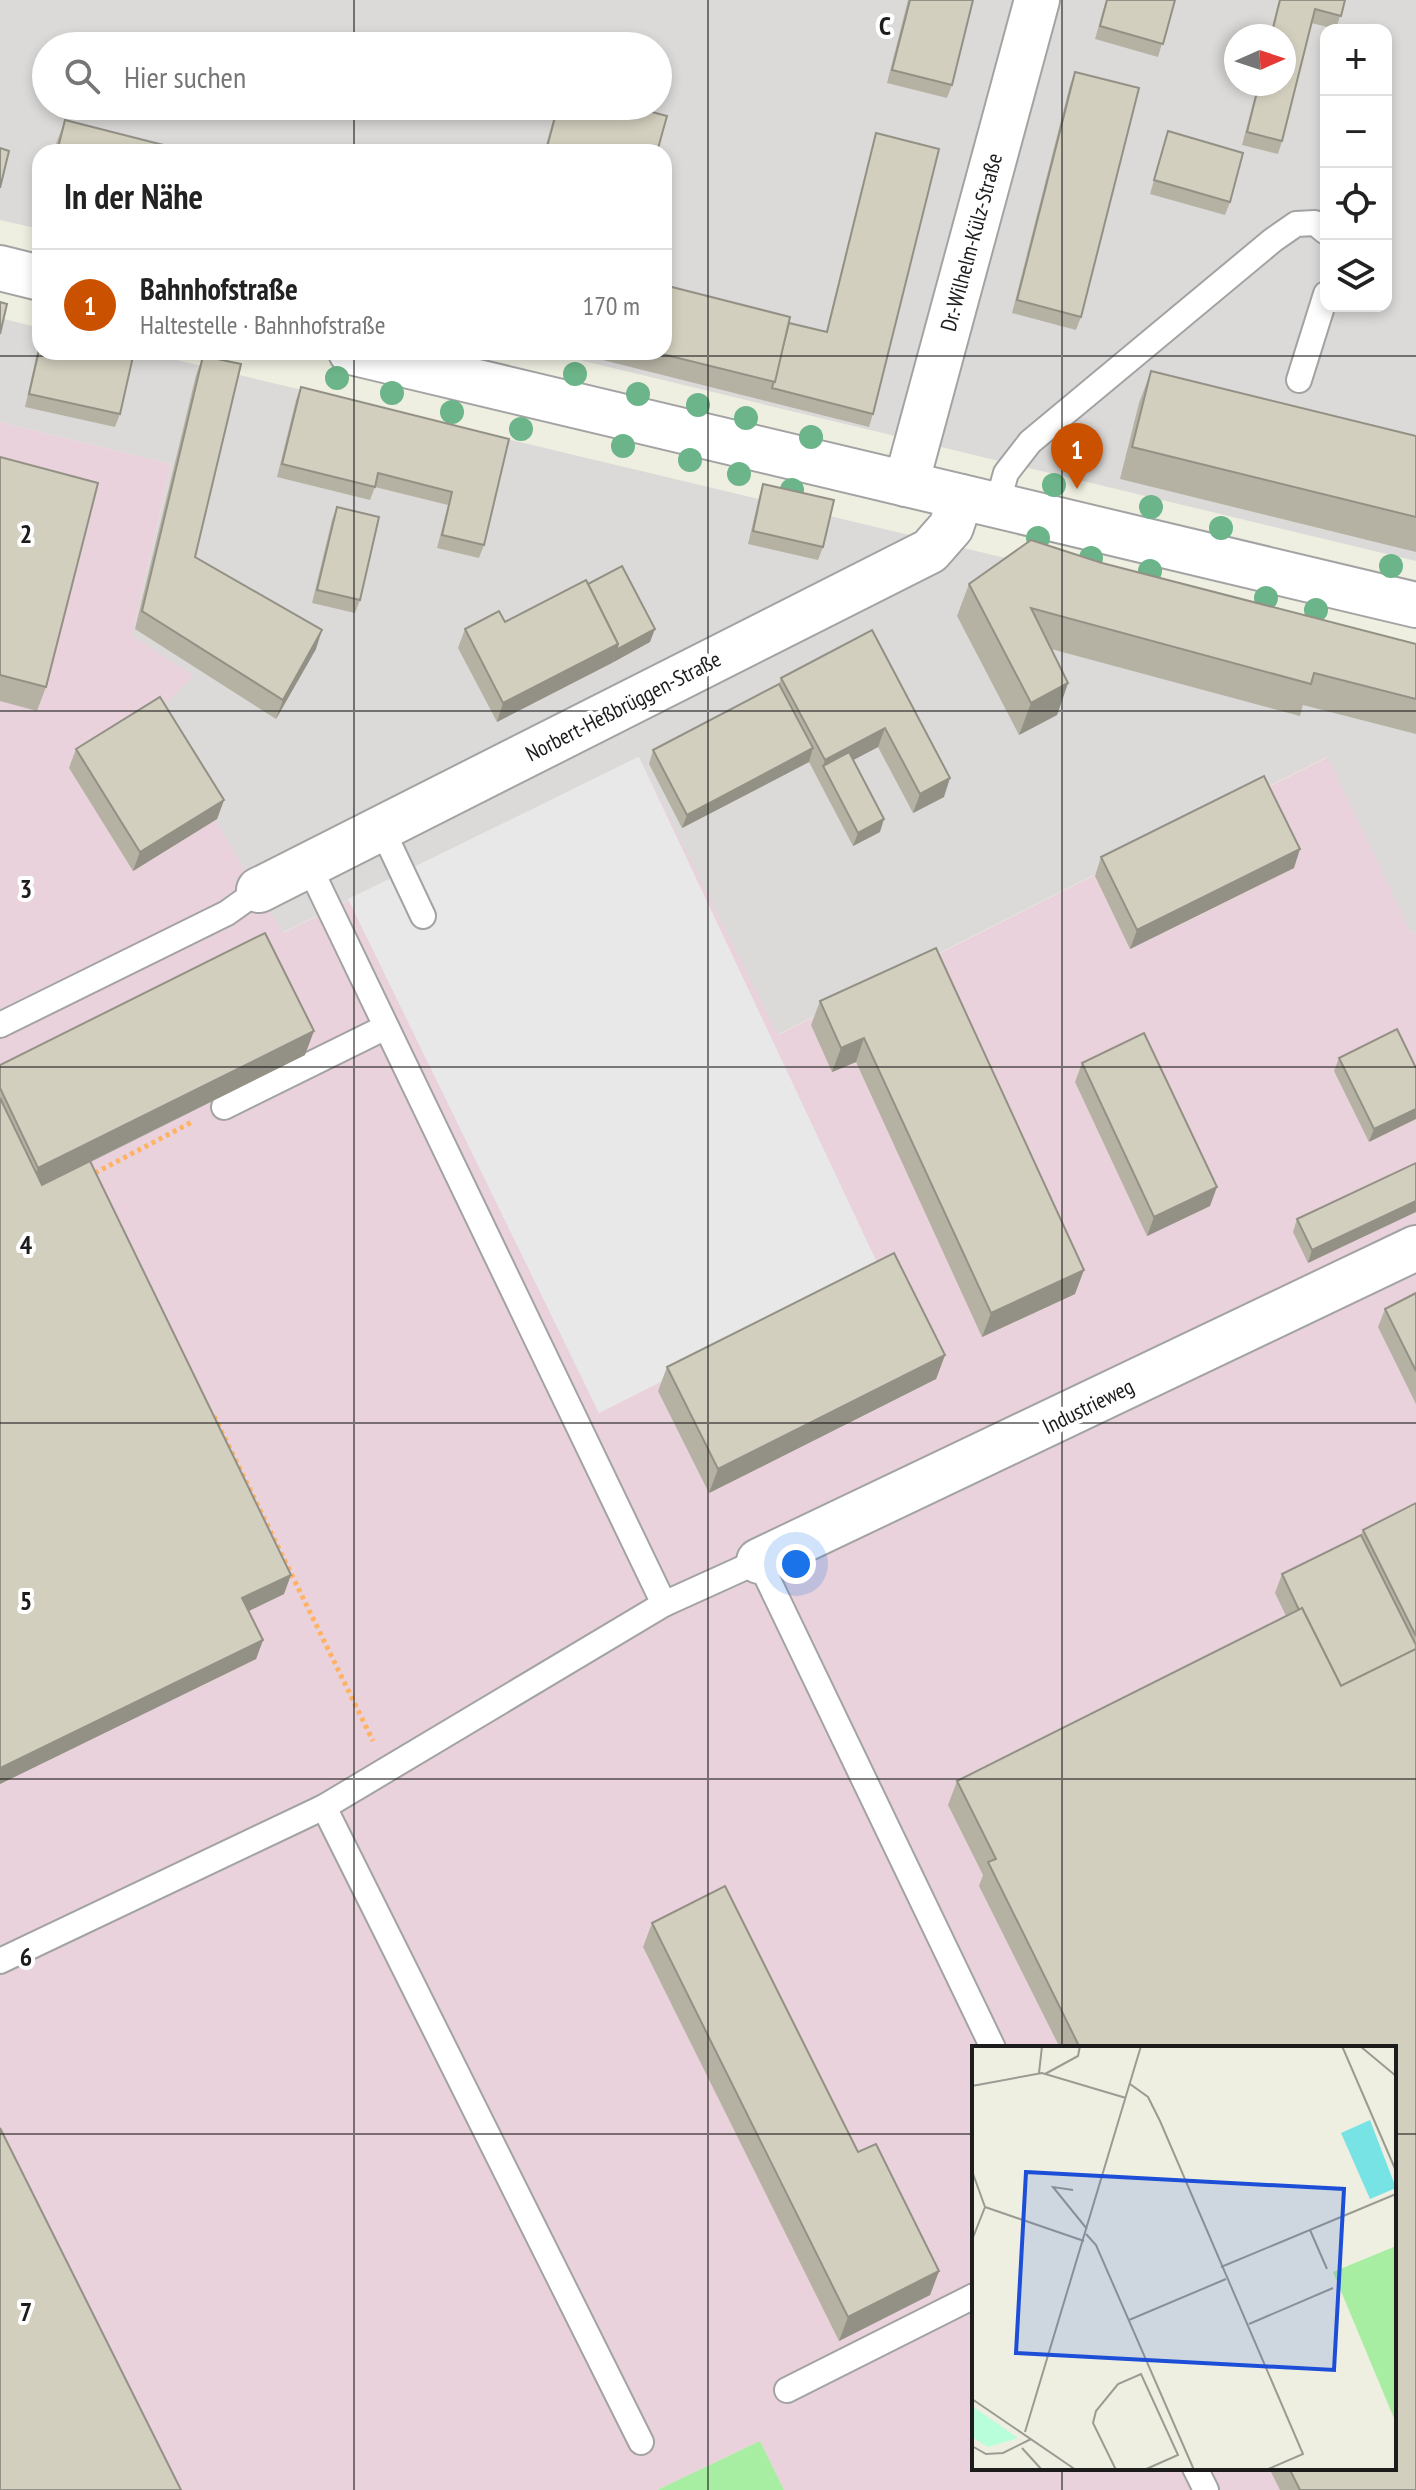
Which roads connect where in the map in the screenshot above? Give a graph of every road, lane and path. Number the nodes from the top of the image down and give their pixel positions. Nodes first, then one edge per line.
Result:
1 (1037, 0) edge
2 (1320, 227) edge
3 (0, 268) edge
4 (32, 276) edge
5 (1320, 312) edge
6 (385, 360) edge
7 (1299, 380) dead end
8 (906, 484) junction
9 (979, 501) junction
10 (1416, 605) edge
11 (381, 827) junction
12 (308, 864) junction
13 (259, 890) joint
14 (423, 916) dead end
15 (0, 1025) edge
16 (386, 1027) junction
17 (224, 1107) joint
18 (101, 1185) edge
19 (1416, 1248) edge
20 (211, 1411) edge
21 (759, 1561) junction
22 (664, 1604) junction
23 (388, 1770) junction
24 (324, 1807) junction
25 (0, 1961) edge
26 (992, 2046) edge
27 (972, 2297) edge
28 (787, 2390) dead end
29 (641, 2442) dead end
30 (1196, 2470) edge
31 (1206, 2490) edge

1 - 8 street, Dr.-Wilhelm-Külz-Straße
2 - 9 lane
3 - 4 street
5 - 7 lane
6 - 8 street
8 - 9 street
9 - 10 street
9 - 11 street, Norbert-Heßbrüggen-Straße
11 - 12 street, Norbert-Heßbrüggen-Straße
11 - 14 lane
12 - 13 street, Norbert-Heßbrüggen-Straße
12 - 16 lane
13 - 15 lane
16 - 17 lane
16 - 22 lane
17 - 18 path
19 - 21 street, Industrieweg
20 - 23 path
21 - 22 lane
21 - 26 lane
22 - 23 lane
23 - 24 lane
24 - 25 lane
24 - 29 lane
27 - 28 lane
30 - 31 lane

